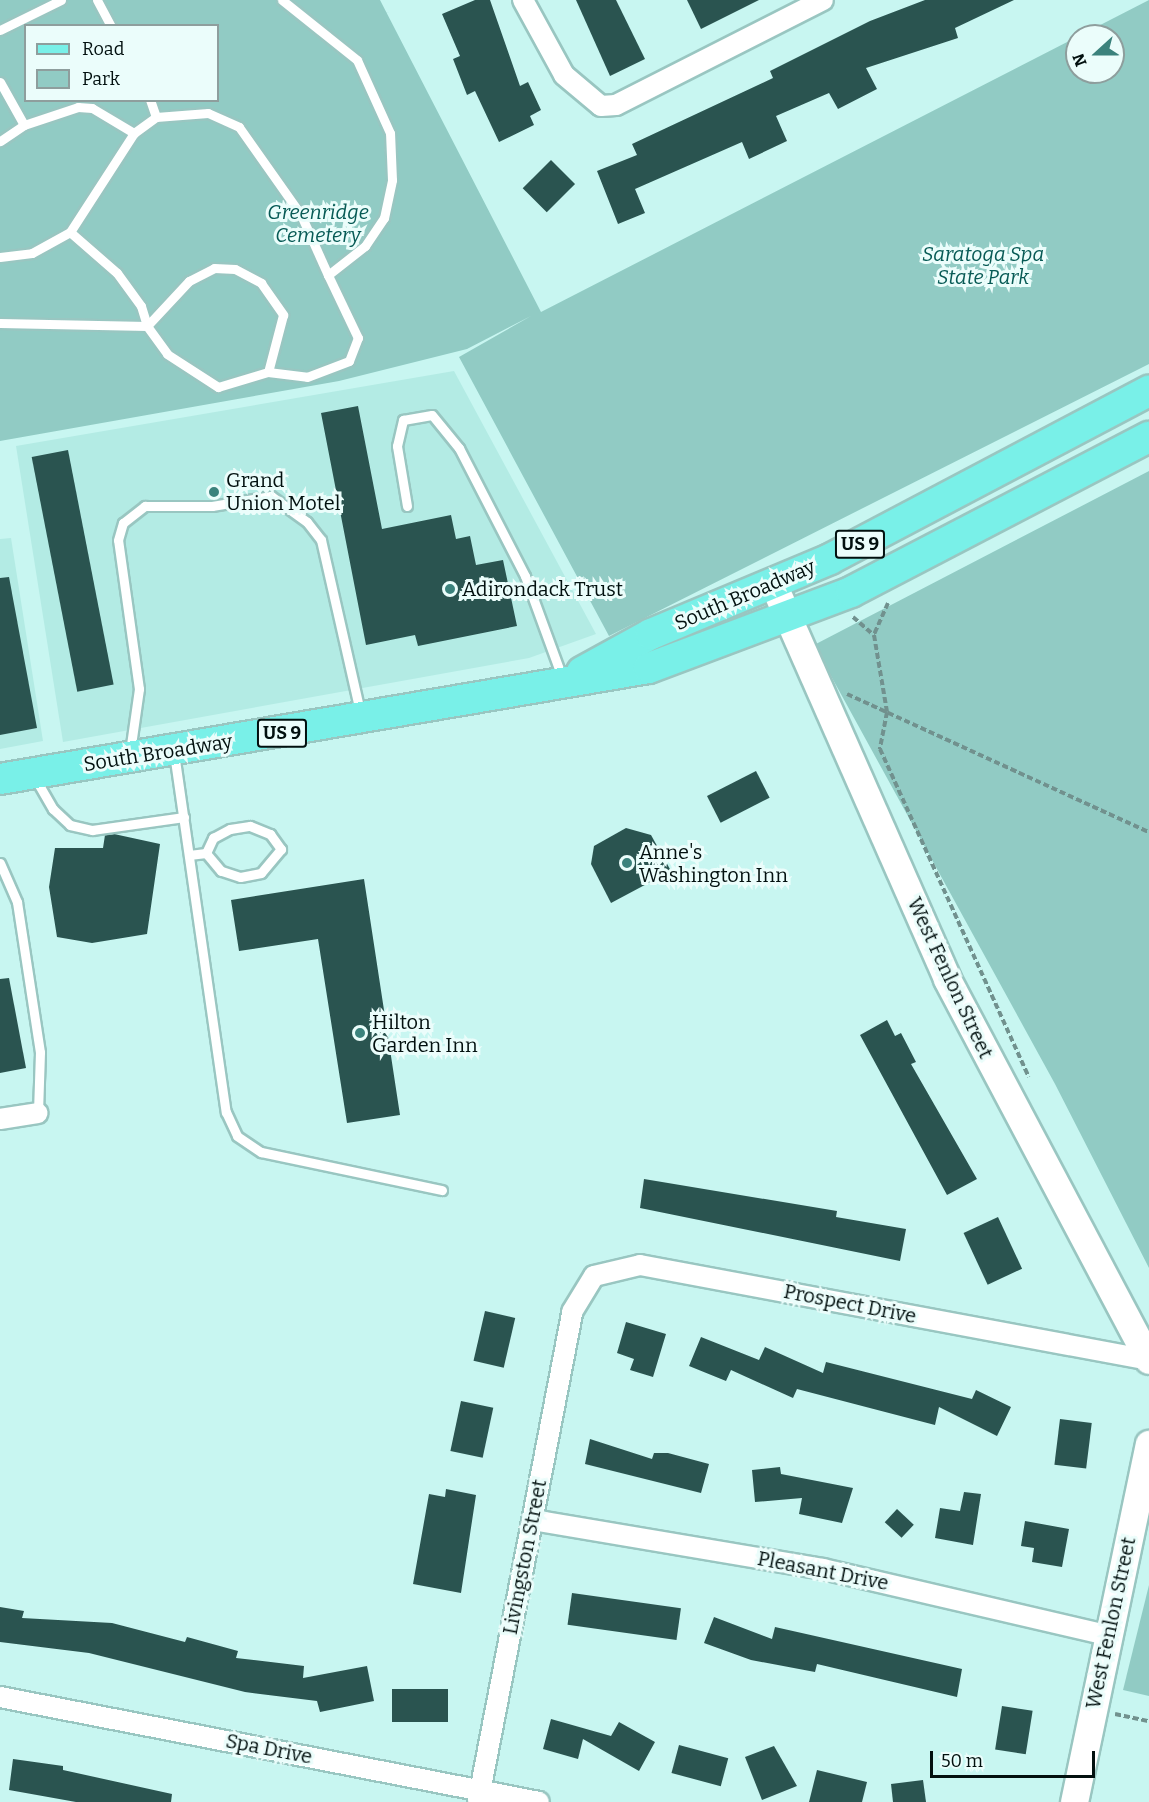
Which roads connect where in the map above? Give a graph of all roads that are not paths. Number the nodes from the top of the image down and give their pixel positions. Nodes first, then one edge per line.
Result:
1 (61, 0) edge
2 (97, 0) edge
3 (282, 0) edge
4 (524, 0) edge
5 (812, 3) edge
6 (110, 24) edge
7 (0, 30) edge
8 (0, 82) edge
9 (151, 102) edge
10 (156, 117) junction
11 (24, 125) junction
12 (134, 133) junction
13 (0, 141) edge
14 (70, 232) junction
15 (0, 257) edge
16 (328, 274) junction
17 (0, 323) edge
18 (147, 326) junction
19 (268, 372) junction
20 (1149, 391) edge
21 (1149, 437) edge
22 (407, 506) dead end
23 (774, 586) junction
24 (789, 619) junction
25 (564, 682) junction
26 (361, 720) junction
27 (174, 751) junction
28 (129, 758) junction
29 (33, 774) junction
30 (0, 779) edge
31 (184, 818) junction
32 (206, 853) junction
33 (189, 855) junction
34 (0, 863) edge
35 (38, 1113) joint
36 (0, 1119) edge
37 (442, 1190) dead end
38 (572, 1312) joint
39 (1149, 1360) edge
40 (1149, 1444) edge
41 (533, 1520) junction
42 (1110, 1636) junction
43 (0, 1697) edge
44 (479, 1796) edge
45 (539, 1802) edge
46 (1074, 1802) edge

1 - 7 lane
2 - 6 lane
3 - 16 lane
4 - 5 street
8 - 11 lane
9 - 10 lane
10 - 12 lane
10 - 16 lane
11 - 12 lane
11 - 13 lane
12 - 14 lane
14 - 15 lane
14 - 18 lane
16 - 19 lane
17 - 18 lane
18 - 19 lane
18 - 19 lane
20 - 23 main road, South Broadway / US 9
21 - 24 main road, South Broadway / US 9
22 - 25 lane
23 - 24 street, West Fenlon Street
23 - 25 main road, South Broadway / US 9
24 - 25 main road, South Broadway / US 9
24 - 39 street, West Fenlon Street
25 - 26 main road, South Broadway / US 9
26 - 27 main road, South Broadway / US 9
26 - 28 lane
27 - 28 main road, South Broadway / US 9
27 - 31 lane
28 - 29 main road, South Broadway / US 9
29 - 30 main road, South Broadway / US 9
29 - 31 lane
31 - 33 lane
32 - 32 lane
32 - 33 lane
33 - 37 lane
34 - 35 lane
35 - 36 street
38 - 39 street, Prospect Drive
38 - 41 street, Livingston Street
40 - 42 street, West Fenlon Street
41 - 42 street, Pleasant Drive
41 - 44 street, Livingston Street
42 - 46 street, West Fenlon Street
43 - 44 street, Spa Drive
44 - 45 street, Spa Drive

